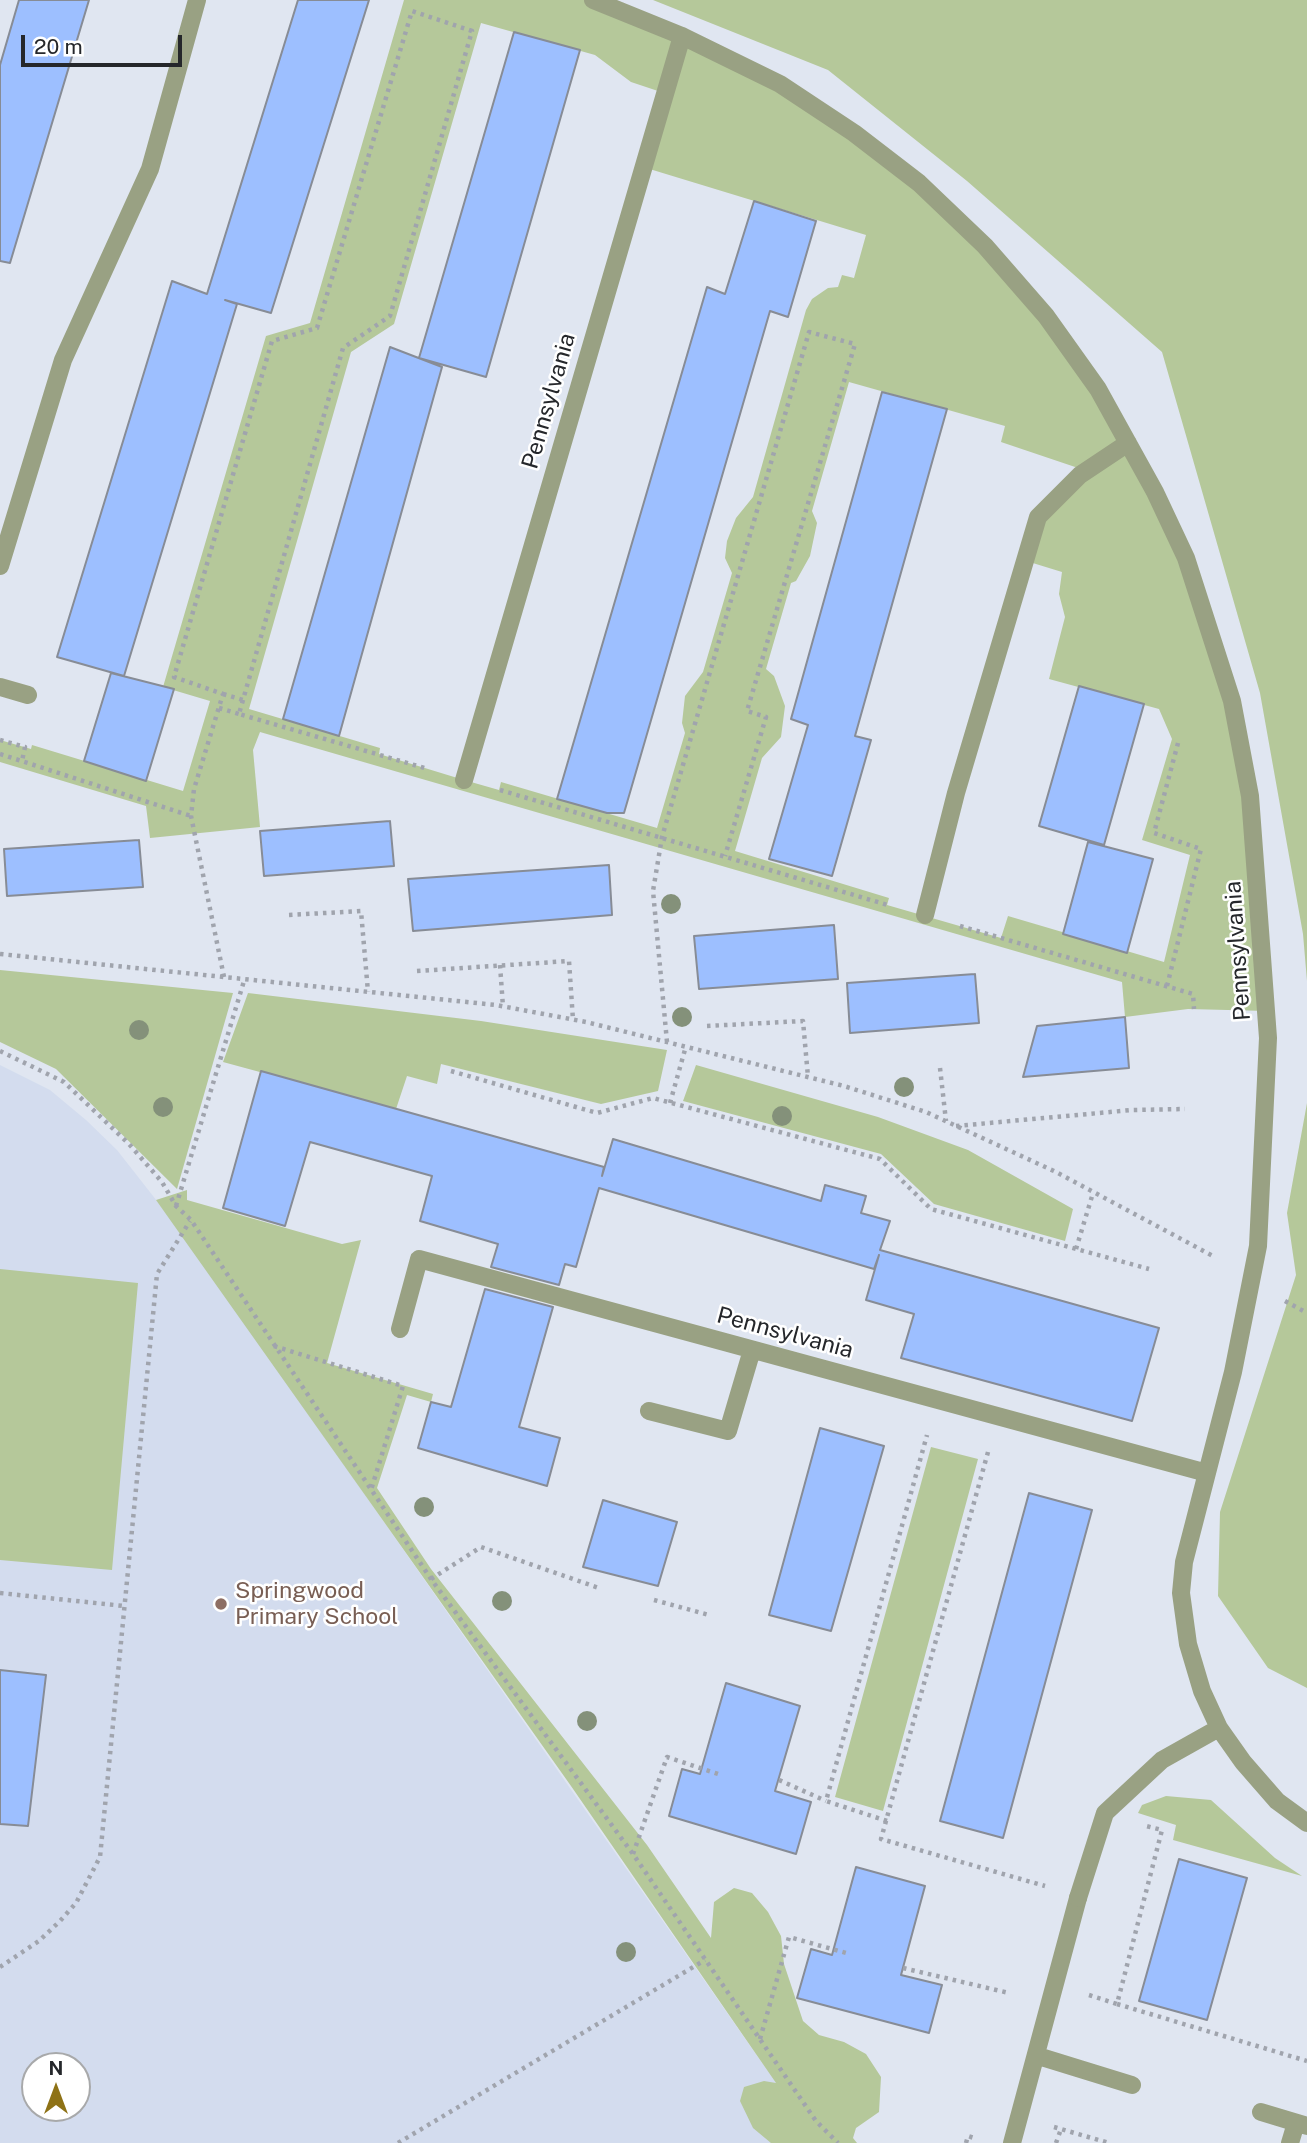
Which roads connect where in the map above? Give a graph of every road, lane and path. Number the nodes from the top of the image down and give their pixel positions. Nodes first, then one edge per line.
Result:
1 (197, 0) edge
2 (593, 0) edge
3 (682, 36) junction
4 (1128, 443) junction
5 (0, 566) edge
6 (0, 687) edge
7 (223, 694) junction
8 (28, 695) dead end
9 (243, 700) junction
10 (219, 708) junction
11 (239, 714) junction
12 (0, 740) edge
13 (1178, 743) dead end
14 (0, 754) edge
15 (22, 761) junction
16 (464, 780) junction
17 (191, 816) junction
18 (662, 837) junction
19 (725, 856) junction
20 (289, 915) dead end
21 (925, 915) junction
22 (0, 954) edge
23 (500, 965) junction
24 (417, 971) dead end
25 (225, 977) junction
26 (244, 981) junction
27 (1167, 986) junction
28 (368, 992) junction
29 (503, 1007) junction
30 (1194, 1009) dead end
31 (573, 1020) junction
32 (707, 1026) dead end
33 (667, 1042) junction
34 (686, 1046) junction
35 (0, 1051) edge
36 (940, 1068) dead end
37 (451, 1071) dead end
38 (808, 1077) junction
39 (670, 1102) junction
40 (1185, 1109) dead end
41 (946, 1121) junction
42 (956, 1126) junction
43 (1093, 1192) junction
44 (176, 1206) junction
45 (191, 1220) junction
46 (1076, 1249) junction
47 (1213, 1256) dead end
48 (1149, 1269) dead end
49 (1284, 1300) dead end
50 (1307, 1313) edge
51 (400, 1329) dead end
52 (273, 1346) junction
53 (752, 1350) junction
54 (937, 1400) junction
55 (649, 1411) dead end
56 (998, 1417) junction
57 (1207, 1473) junction
58 (371, 1490) junction
59 (431, 1579) junction
60 (599, 1588) dead end
61 (0, 1592) edge
62 (654, 1600) dead end
63 (124, 1606) junction
64 (709, 1615) dead end
65 (1219, 1728) junction
66 (721, 1775) dead end
67 (779, 1780) dead end
68 (826, 1801) junction
69 (1105, 1814) junction
70 (887, 1821) junction
71 (1307, 1823) edge
72 (633, 1854) junction
73 (1078, 1898) junction
74 (850, 1954) dead end
75 (705, 1960) junction
76 (0, 1967) edge
77 (903, 1968) dead end
78 (1056, 1984) junction
79 (1009, 1993) dead end
80 (1116, 2004) junction
81 (760, 2039) junction
82 (1038, 2056) junction
83 (1307, 2061) edge
84 (1132, 2085) dead end
85 (1261, 2112) dead end
86 (1020, 2116) junction
87 (1301, 2124) edge
88 (1061, 2129) junction
89 (398, 2143) edge
90 (838, 2143) edge
91 (1012, 2143) edge
92 (1056, 2143) edge
93 (1109, 2143) edge
94 (1290, 2143) edge

1 - 5 street
2 - 3 street, Pennsylvania
3 - 4 street, Pennsylvania
3 - 16 street, Pennsylvania
4 - 21 street
4 - 57 street, Pennsylvania
6 - 8 street
7 - 9 path
7 - 9 path
7 - 10 path
9 - 11 path
10 - 11 path
10 - 17 path
11 - 16 path
12 - 15 path
13 - 27 path
14 - 15 path
15 - 17 path
16 - 18 path
17 - 25 path
18 - 19 path
18 - 19 path
18 - 33 path
19 - 21 path
20 - 28 path
21 - 27 path
22 - 25 path
23 - 24 path
23 - 29 path
23 - 31 path
25 - 26 path
26 - 28 path
26 - 44 path
27 - 30 path
28 - 29 path
29 - 31 path
31 - 33 path
32 - 38 path
33 - 34 path
34 - 38 path
34 - 39 path
35 - 44 path
36 - 41 path
37 - 39 path
38 - 41 path
39 - 46 path
40 - 42 path
41 - 42 path
42 - 43 path
43 - 46 path
43 - 47 path
44 - 45 path
45 - 52 path
45 - 63 path
46 - 48 path
49 - 50 path
51 - 53 street, Pennsylvania
52 - 58 path
52 - 58 path
53 - 54 street, Pennsylvania
53 - 55 street
54 - 56 street, Pennsylvania
54 - 68 path
56 - 57 street, Pennsylvania
56 - 70 path
57 - 65 street, Pennsylvania
58 - 59 path
59 - 60 path
59 - 72 path
61 - 63 path
62 - 64 path
63 - 76 path
65 - 69 street
65 - 71 street, Pennsylvania
66 - 72 path
67 - 68 path
68 - 70 path
69 - 73 street
69 - 80 path
70 - 73 path
72 - 75 path
73 - 78 street
74 - 81 path
75 - 81 path
75 - 89 path
77 - 79 path
78 - 80 path
78 - 82 street
80 - 83 path
81 - 90 path
82 - 84 street
82 - 86 street
85 - 87 street
86 - 88 path
86 - 91 street
87 - 94 street
88 - 92 path
88 - 93 path

